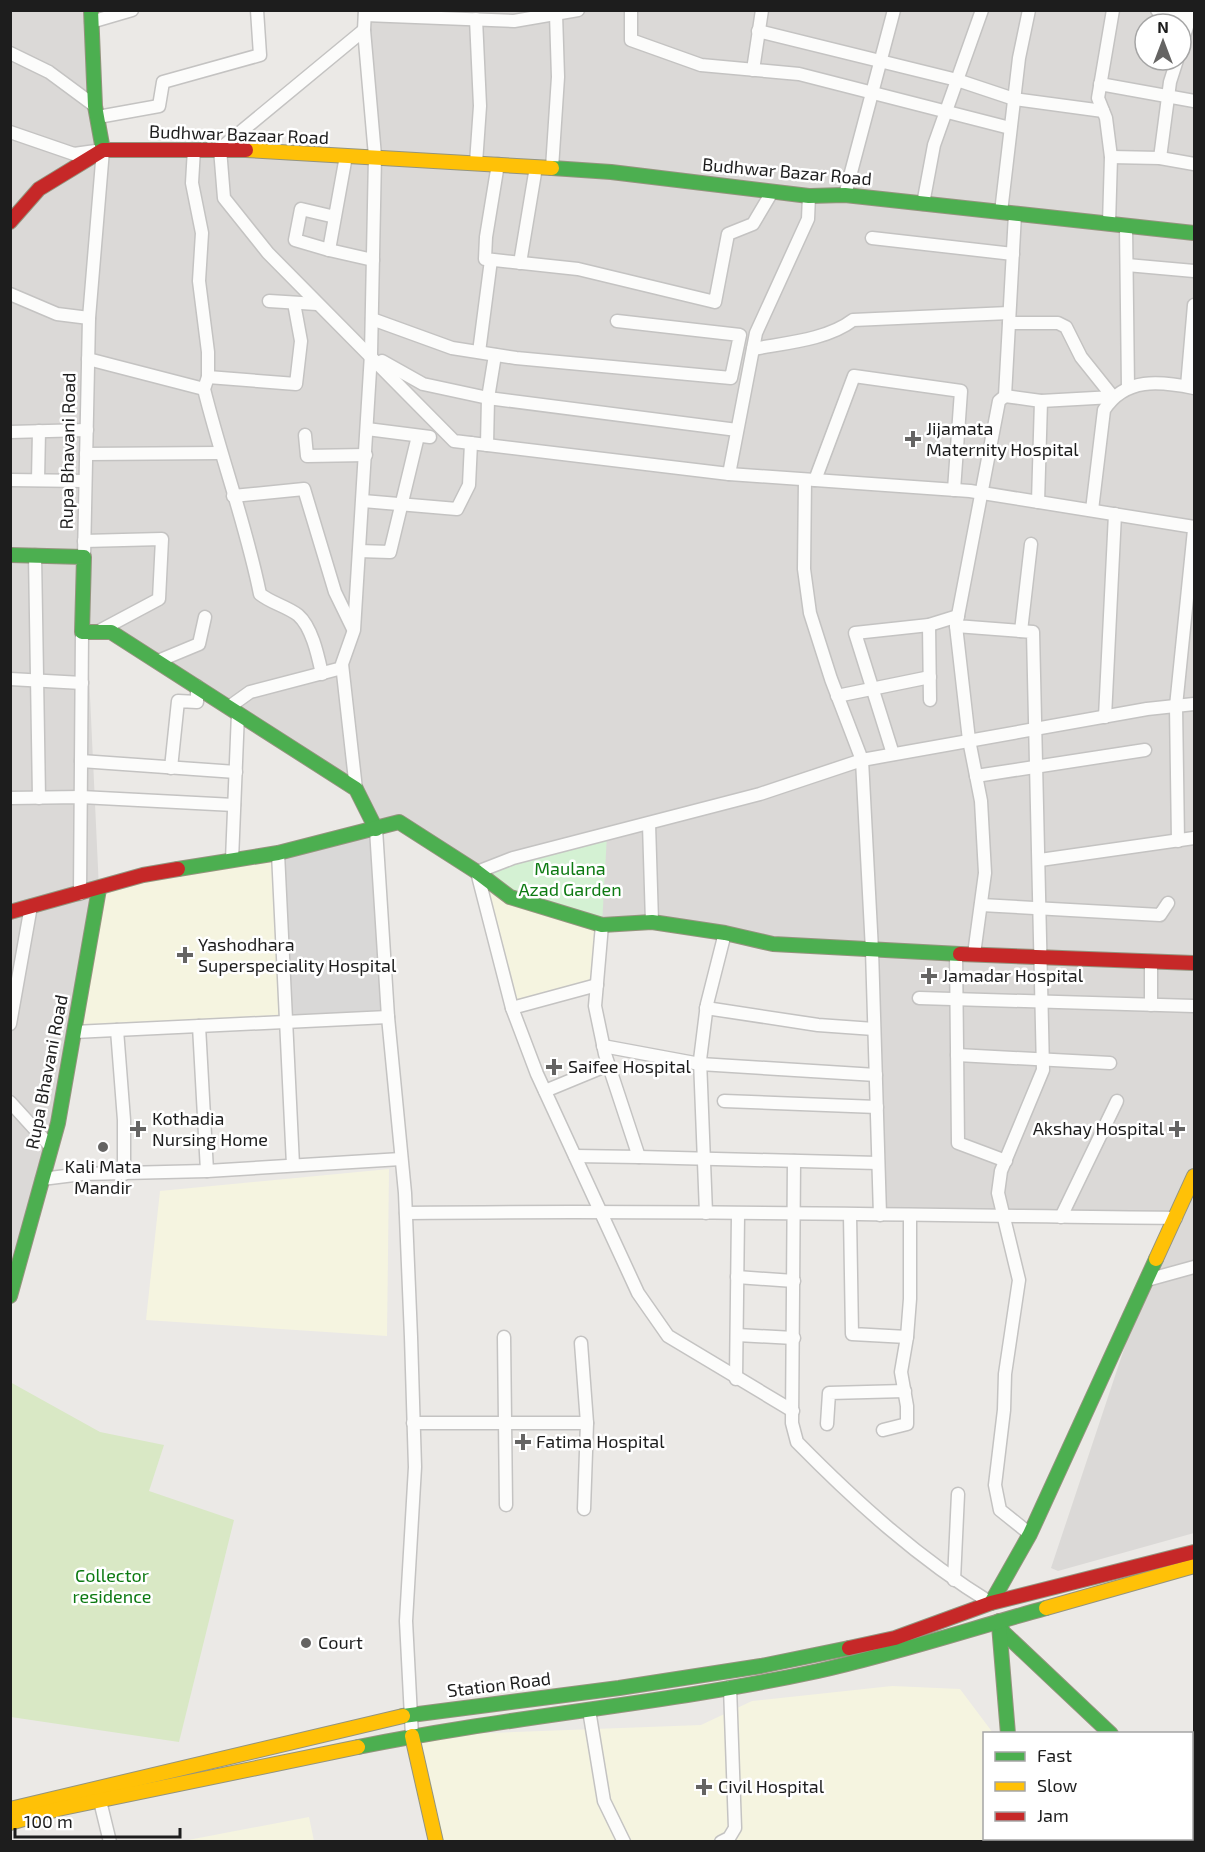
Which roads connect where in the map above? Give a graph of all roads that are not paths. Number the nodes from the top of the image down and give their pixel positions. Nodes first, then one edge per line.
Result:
1 (132, 10) edge
2 (257, 10) edge
3 (578, 10) edge
4 (631, 10) edge
5 (762, 10) edge
6 (894, 10) edge
7 (982, 10) edge
8 (1029, 10) edge
9 (1113, 10) edge
10 (365, 13) edge
11 (556, 14) junction
12 (528, 15) edge
13 (91, 16) edge
14 (476, 19) junction
15 (364, 30) junction
16 (759, 31) junction
17 (10, 52) edge
18 (881, 61) junction
19 (753, 70) junction
20 (1173, 72) edge
21 (957, 80) junction
22 (1100, 84) junction
23 (874, 94) junction
24 (1168, 96) junction
25 (1014, 99) junction
26 (1194, 101) edge
27 (1103, 111) junction
28 (97, 112) junction
29 (946, 112) junction
30 (1010, 128) junction
31 (10, 132) edge
32 (194, 149) junction
33 (220, 149) junction
34 (103, 150) junction
35 (346, 156) junction
36 (375, 156) junction
37 (1112, 157) junction
38 (1160, 158) junction
39 (476, 163) junction
40 (1194, 164) edge
41 (498, 165) junction
42 (536, 167) junction
43 (552, 168) junction
44 (772, 192) junction
45 (845, 195) junction
46 (809, 196) junction
47 (923, 204) junction
48 (1008, 213) junction
49 (335, 217) junction
50 (10, 222) edge
51 (1109, 224) junction
52 (1126, 226) junction
53 (1194, 233) edge
54 (872, 238) dead end
55 (330, 250) junction
56 (1013, 254) junction
57 (373, 260) junction
58 (491, 260) junction
59 (520, 263) junction
60 (1126, 265) junction
61 (1194, 271) edge
62 (10, 294) edge
63 (269, 301) dead end
64 (294, 303) junction
65 (317, 304) junction
66 (1194, 312) edge
67 (89, 318) junction
68 (1009, 318) junction
69 (372, 319) junction
70 (617, 321) dead end
71 (753, 349) junction
72 (479, 352) junction
73 (371, 354) junction
74 (495, 355) junction
75 (88, 359) junction
76 (206, 383) junction
77 (1128, 387) junction
78 (1191, 387) edge
79 (1005, 396) junction
80 (1113, 397) junction
81 (488, 398) junction
82 (1041, 401) junction
83 (367, 429) junction
84 (87, 430) junction
85 (737, 430) junction
86 (10, 432) edge
87 (39, 432) junction
88 (304, 435) dead end
89 (471, 443) junction
90 (487, 445) junction
91 (221, 453) junction
92 (86, 454) junction
93 (366, 454) junction
94 (729, 474) junction
95 (10, 480) edge
96 (38, 480) junction
97 (810, 480) junction
98 (86, 481) junction
99 (954, 490) junction
100 (981, 493) junction
101 (233, 496) junction
102 (363, 501) junction
103 (1038, 502) junction
104 (402, 504) junction
105 (1092, 510) junction
106 (1115, 514) junction
107 (1194, 529) edge
108 (84, 540) junction
109 (1031, 544) dead end
110 (359, 551) junction
111 (10, 555) edge
112 (35, 555) junction
113 (84, 557) junction
114 (205, 618) dead end
115 (957, 621) junction
116 (929, 625) junction
117 (354, 630) junction
118 (1021, 631) junction
119 (89, 632) junction
120 (158, 661) junction
121 (342, 668) junction
122 (322, 674) junction
123 (930, 677) junction
124 (10, 679) edge
125 (36, 680) junction
126 (82, 683) junction
127 (197, 686) junction
128 (873, 689) junction
129 (837, 696) junction
130 (930, 700) dead end
131 (1194, 704) edge
132 (1176, 706) junction
133 (234, 710) junction
134 (1105, 717) junction
135 (1037, 729) junction
136 (969, 740) junction
137 (1145, 750) dead end
138 (893, 754) junction
139 (862, 760) junction
140 (81, 761) junction
141 (1038, 767) junction
142 (171, 768) junction
143 (236, 772) junction
144 (976, 776) junction
145 (356, 789) junction
146 (81, 797) junction
147 (10, 798) edge
148 (39, 798) junction
149 (234, 805) junction
150 (649, 824) junction
151 (376, 829) junction
152 (1194, 838) edge
153 (1178, 841) junction
154 (278, 853) junction
155 (232, 860) junction
156 (1040, 860) junction
157 (477, 872) junction
158 (99, 889) junction
159 (80, 894) junction
160 (1168, 903) dead end
161 (981, 905) junction
162 (31, 906) junction
163 (1041, 910) junction
164 (10, 912) edge
165 (652, 922) junction
166 (603, 925) junction
167 (725, 933) junction
168 (872, 950) junction
169 (956, 954) junction
170 (974, 954) junction
171 (1042, 957) junction
172 (1151, 961) junction
173 (1194, 963) edge
174 (597, 986) junction
175 (919, 998) dead end
176 (957, 1000) junction
177 (1042, 1004) junction
178 (1151, 1005) junction
179 (1194, 1006) edge
180 (512, 1008) junction
181 (706, 1008) junction
182 (388, 1017) junction
183 (287, 1022) junction
184 (10, 1024) edge
185 (199, 1026) junction
186 (874, 1029) junction
187 (117, 1030) junction
188 (74, 1032) junction
189 (603, 1047) junction
190 (957, 1055) junction
191 (1043, 1060) junction
192 (1110, 1063) dead end
193 (700, 1064) junction
194 (608, 1065) junction
195 (876, 1075) junction
196 (545, 1091) junction
197 (724, 1101) dead end
198 (1116, 1101) dead end
199 (10, 1102) edge
200 (877, 1107) junction
201 (51, 1147) junction
202 (575, 1155) junction
203 (639, 1157) junction
204 (401, 1159) junction
205 (704, 1159) junction
206 (794, 1161) junction
207 (1006, 1161) junction
208 (878, 1163) junction
209 (293, 1165) junction
210 (207, 1171) junction
211 (124, 1174) junction
212 (1194, 1176) edge
213 (42, 1179) junction
214 (600, 1211) junction
215 (706, 1212) junction
216 (406, 1213) junction
217 (794, 1214) junction
218 (738, 1215) junction
219 (850, 1215) junction
220 (880, 1215) junction
221 (910, 1215) junction
222 (1005, 1216) junction
223 (1061, 1217) junction
224 (1176, 1218) junction
225 (1194, 1267) edge
226 (737, 1277) junction
227 (1148, 1280) junction
228 (794, 1281) junction
229 (10, 1296) edge
230 (736, 1335) junction
231 (504, 1337) dead end
232 (907, 1337) junction
233 (794, 1338) junction
234 (581, 1343) dead end
235 (736, 1379) junction
236 (905, 1391) junction
237 (794, 1411) junction
238 (413, 1424) junction
239 (505, 1424) junction
240 (587, 1424) junction
241 (827, 1424) dead end
242 (882, 1430) dead end
243 (958, 1494) dead end
244 (506, 1505) dead end
245 (584, 1509) dead end
246 (1030, 1534) junction
247 (1194, 1552) edge
248 (1194, 1566) edge
249 (954, 1580) junction
250 (991, 1603) junction
251 (999, 1621) junction
252 (730, 1688) junction
253 (589, 1710) junction
254 (411, 1713) junction
255 (1008, 1732) edge
256 (1109, 1732) edge
257 (412, 1736) junction
258 (100, 1801) junction
259 (10, 1809) edge
260 (10, 1823) edge
261 (727, 1840) edge
262 (110, 1842) edge
263 (435, 1842) edge
264 (624, 1842) edge

1 - 13 street
2 - 28 street
3 - 11 street
4 - 19 street
5 - 16 street
6 - 18 street
7 - 21 street
8 - 25 street
9 - 22 street
10 - 14 street
10 - 15 street
11 - 12 street
11 - 43 street
12 - 14 street
13 - 28 main road, Rupa Bhavani Road
14 - 39 street
15 - 33 street
15 - 36 street
16 - 18 street
16 - 19 street
17 - 28 street
18 - 21 street
18 - 23 street
19 - 23 street
20 - 24 street
21 - 25 street
21 - 29 street
22 - 24 street
22 - 27 street
23 - 29 street
23 - 45 street
24 - 26 street
24 - 38 street
25 - 27 street
25 - 30 street
27 - 37 street
28 - 34 main road, Rupa Bhavani Road
29 - 30 street
29 - 47 street
30 - 48 street
31 - 34 street
32 - 33 main road, Budhwar Bazaar Road
32 - 34 main road, Budhwar Bazaar Road
32 - 76 street
33 - 35 main road, Budhwar Bazaar Road
33 - 65 street
34 - 50 main road
34 - 67 street, Rupa Bhavani Road
35 - 36 main road, Budhwar Bazaar Road
35 - 49 street
36 - 39 main road, Budhwar Bazar Road
36 - 57 street
37 - 38 street
37 - 51 street
38 - 40 street
39 - 41 main road, Budhwar Bazar Road
41 - 42 main road, Budhwar Bazar Road
41 - 58 street
42 - 43 main road, Budhwar Bazar Road
42 - 59 street
43 - 44 main road, Budhwar Bazar Road
44 - 46 main road, Budhwar Bazar Road
44 - 59 street
45 - 46 main road, Budhwar Bazar Road
45 - 47 main road, Budhwar Bazar Road
46 - 71 street
47 - 48 main road, Budhwar Bazar Road
48 - 51 main road, Budhwar Bazar Road
48 - 56 street
49 - 55 street
49 - 55 street
51 - 52 main road, Budhwar Bazar Road
52 - 53 main road, Budhwar Bazar Road
52 - 60 street
54 - 56 street
55 - 57 street
56 - 68 street
57 - 69 street
58 - 59 street
58 - 72 street
60 - 61 street
60 - 77 street
62 - 67 street
63 - 64 street
64 - 65 street
64 - 76 street
65 - 73 street
66 - 78 street
67 - 75 street, Rupa Bhavani Road
68 - 71 street
68 - 79 street
68 - 80 street
69 - 72 street
69 - 73 street
70 - 74 street
71 - 85 street
72 - 74 street
73 - 81 street
73 - 83 street
73 - 89 street
74 - 81 street
75 - 76 street
75 - 84 street, Rupa Bhavani Road
76 - 91 street
77 - 78 street
77 - 80 street
79 - 82 street
79 - 100 street
80 - 82 street
80 - 105 street
81 - 85 street
81 - 90 street
82 - 103 street
83 - 93 street
83 - 104 street
84 - 87 street
84 - 92 street, Rupa Bhavani Road
85 - 94 street
86 - 87 street
87 - 96 street
88 - 93 street
89 - 90 street
89 - 104 street
90 - 94 street
91 - 92 street
91 - 101 street
92 - 98 street, Rupa Bhavani Road
93 - 102 street
94 - 97 street
95 - 96 street
96 - 98 street
97 - 99 street
97 - 99 street
97 - 129 street
98 - 108 street, Rupa Bhavani Road
99 - 100 street
100 - 103 street
100 - 115 street
101 - 117 street
101 - 122 street
102 - 104 street
102 - 110 street
103 - 105 street
104 - 110 street
105 - 106 street
106 - 107 street
106 - 134 street
107 - 132 street
108 - 113 street, Rupa Bhavani Road
108 - 119 street
109 - 118 street
110 - 117 street
111 - 112 main road
112 - 113 main road
112 - 125 street
113 - 119 main road, Rupa Bhavani Road
114 - 120 street
115 - 116 street
115 - 118 street
115 - 136 street
116 - 123 street
116 - 128 street
117 - 121 street
118 - 135 street
119 - 120 main road
119 - 126 street, Rupa Bhavani Road
120 - 127 main road
121 - 122 street
121 - 145 street
122 - 133 street
123 - 128 street
123 - 130 street
124 - 125 street
125 - 126 street
125 - 148 street
126 - 140 street, Rupa Bhavani Road
127 - 133 main road
127 - 142 street
128 - 129 street
128 - 138 street
129 - 139 street
131 - 132 street
132 - 134 street
132 - 153 street
133 - 143 street
133 - 145 main road
134 - 135 street
135 - 136 street
135 - 141 street
136 - 138 street
136 - 144 street
137 - 141 street
138 - 139 street
139 - 150 street
139 - 168 street
140 - 142 street
140 - 146 street, Rupa Bhavani Road
141 - 144 street
141 - 156 street
142 - 143 street
143 - 149 street
144 - 161 street
145 - 151 main road
146 - 148 street
146 - 149 street
146 - 159 street, Rupa Bhavani Road
147 - 148 street
149 - 155 street
150 - 157 street
150 - 165 street
151 - 154 main road
151 - 157 main road
151 - 182 street
152 - 153 street
153 - 156 street
154 - 155 main road
154 - 183 street
155 - 158 main road
156 - 163 street
157 - 166 main road
157 - 180 street
158 - 159 main road
158 - 188 main road, Rupa Bhavani Road
159 - 162 main road
160 - 163 street
161 - 163 street
161 - 170 street
162 - 164 main road
162 - 184 street
163 - 171 street
165 - 166 main road
165 - 167 main road
166 - 174 street
167 - 168 main road
167 - 181 street
168 - 169 main road
168 - 186 street
169 - 170 main road
169 - 176 street
170 - 171 main road
171 - 172 main road
171 - 177 street
172 - 173 main road
172 - 178 street
174 - 180 street
174 - 189 street
175 - 176 street
176 - 177 street
176 - 190 street
177 - 178 street
177 - 191 street
178 - 179 street
180 - 196 street
181 - 186 street
181 - 193 street
182 - 183 street
182 - 204 street
183 - 185 street
183 - 209 street
185 - 187 street
185 - 210 street
186 - 195 street
187 - 188 street
187 - 211 street
188 - 201 main road, Rupa Bhavani Road
189 - 193 street
189 - 194 street
190 - 191 street
190 - 207 street
191 - 192 street
191 - 207 street
193 - 195 street
193 - 205 street
194 - 196 street
194 - 203 street
195 - 200 street
196 - 202 street
197 - 200 street
198 - 223 street
199 - 201 street
200 - 208 street
201 - 213 main road, Rupa Bhavani Road
202 - 203 street
202 - 214 street
203 - 205 street
204 - 209 street
204 - 216 street
205 - 206 street
205 - 215 street
206 - 208 street
206 - 217 street
207 - 222 street
208 - 220 street
209 - 210 street
210 - 211 street
211 - 213 street
212 - 224 main road
213 - 229 main road, Rupa Bhavani Road
214 - 215 street
214 - 216 street
214 - 235 street
215 - 218 street
216 - 238 street
217 - 218 street
217 - 219 street
217 - 228 street
218 - 226 street
219 - 220 street
219 - 232 street
220 - 221 street
221 - 222 street
221 - 232 street
222 - 223 street
222 - 246 street
223 - 224 street
224 - 227 main road
225 - 227 street
226 - 228 street
226 - 230 street
227 - 246 main road
228 - 233 street
230 - 233 street
230 - 235 street
231 - 239 street
232 - 236 street
233 - 237 street
234 - 240 street
235 - 237 street
236 - 241 street
236 - 242 street
237 - 249 street
238 - 239 street
238 - 254 street
239 - 240 street
239 - 244 street
240 - 245 street
243 - 249 street
246 - 250 main road
247 - 250 main road, Station Road
248 - 251 main road
249 - 250 street
250 - 254 main road, Station Road
251 - 252 main road
251 - 255 main road
251 - 256 main road
252 - 253 main road
252 - 261 street
253 - 257 main road
253 - 264 street
254 - 257 street
254 - 259 main road, Station Road
257 - 258 main road
257 - 263 main road
258 - 260 main road
258 - 262 street

